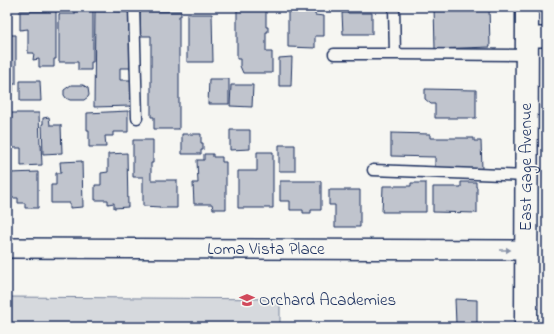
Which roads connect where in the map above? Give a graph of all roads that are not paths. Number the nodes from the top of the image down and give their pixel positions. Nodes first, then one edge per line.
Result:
1 (134, 7) edge
2 (394, 7) edge
3 (527, 7) edge
4 (534, 43) edge
5 (334, 54) dead end
6 (395, 54) junction
7 (136, 118) dead end
8 (373, 170) dead end
9 (526, 176) junction
10 (7, 248) edge
11 (526, 250) junction
12 (526, 327) edge

1 - 7 lane
2 - 6 lane
3 - 4 main road, East Gage Avenue
4 - 6 lane
4 - 9 main road, East Gage Avenue
5 - 6 lane
8 - 9 lane
9 - 11 main road, East Gage Avenue
10 -> 11 street, Loma Vista Place
11 - 12 main road, East Gage Avenue

